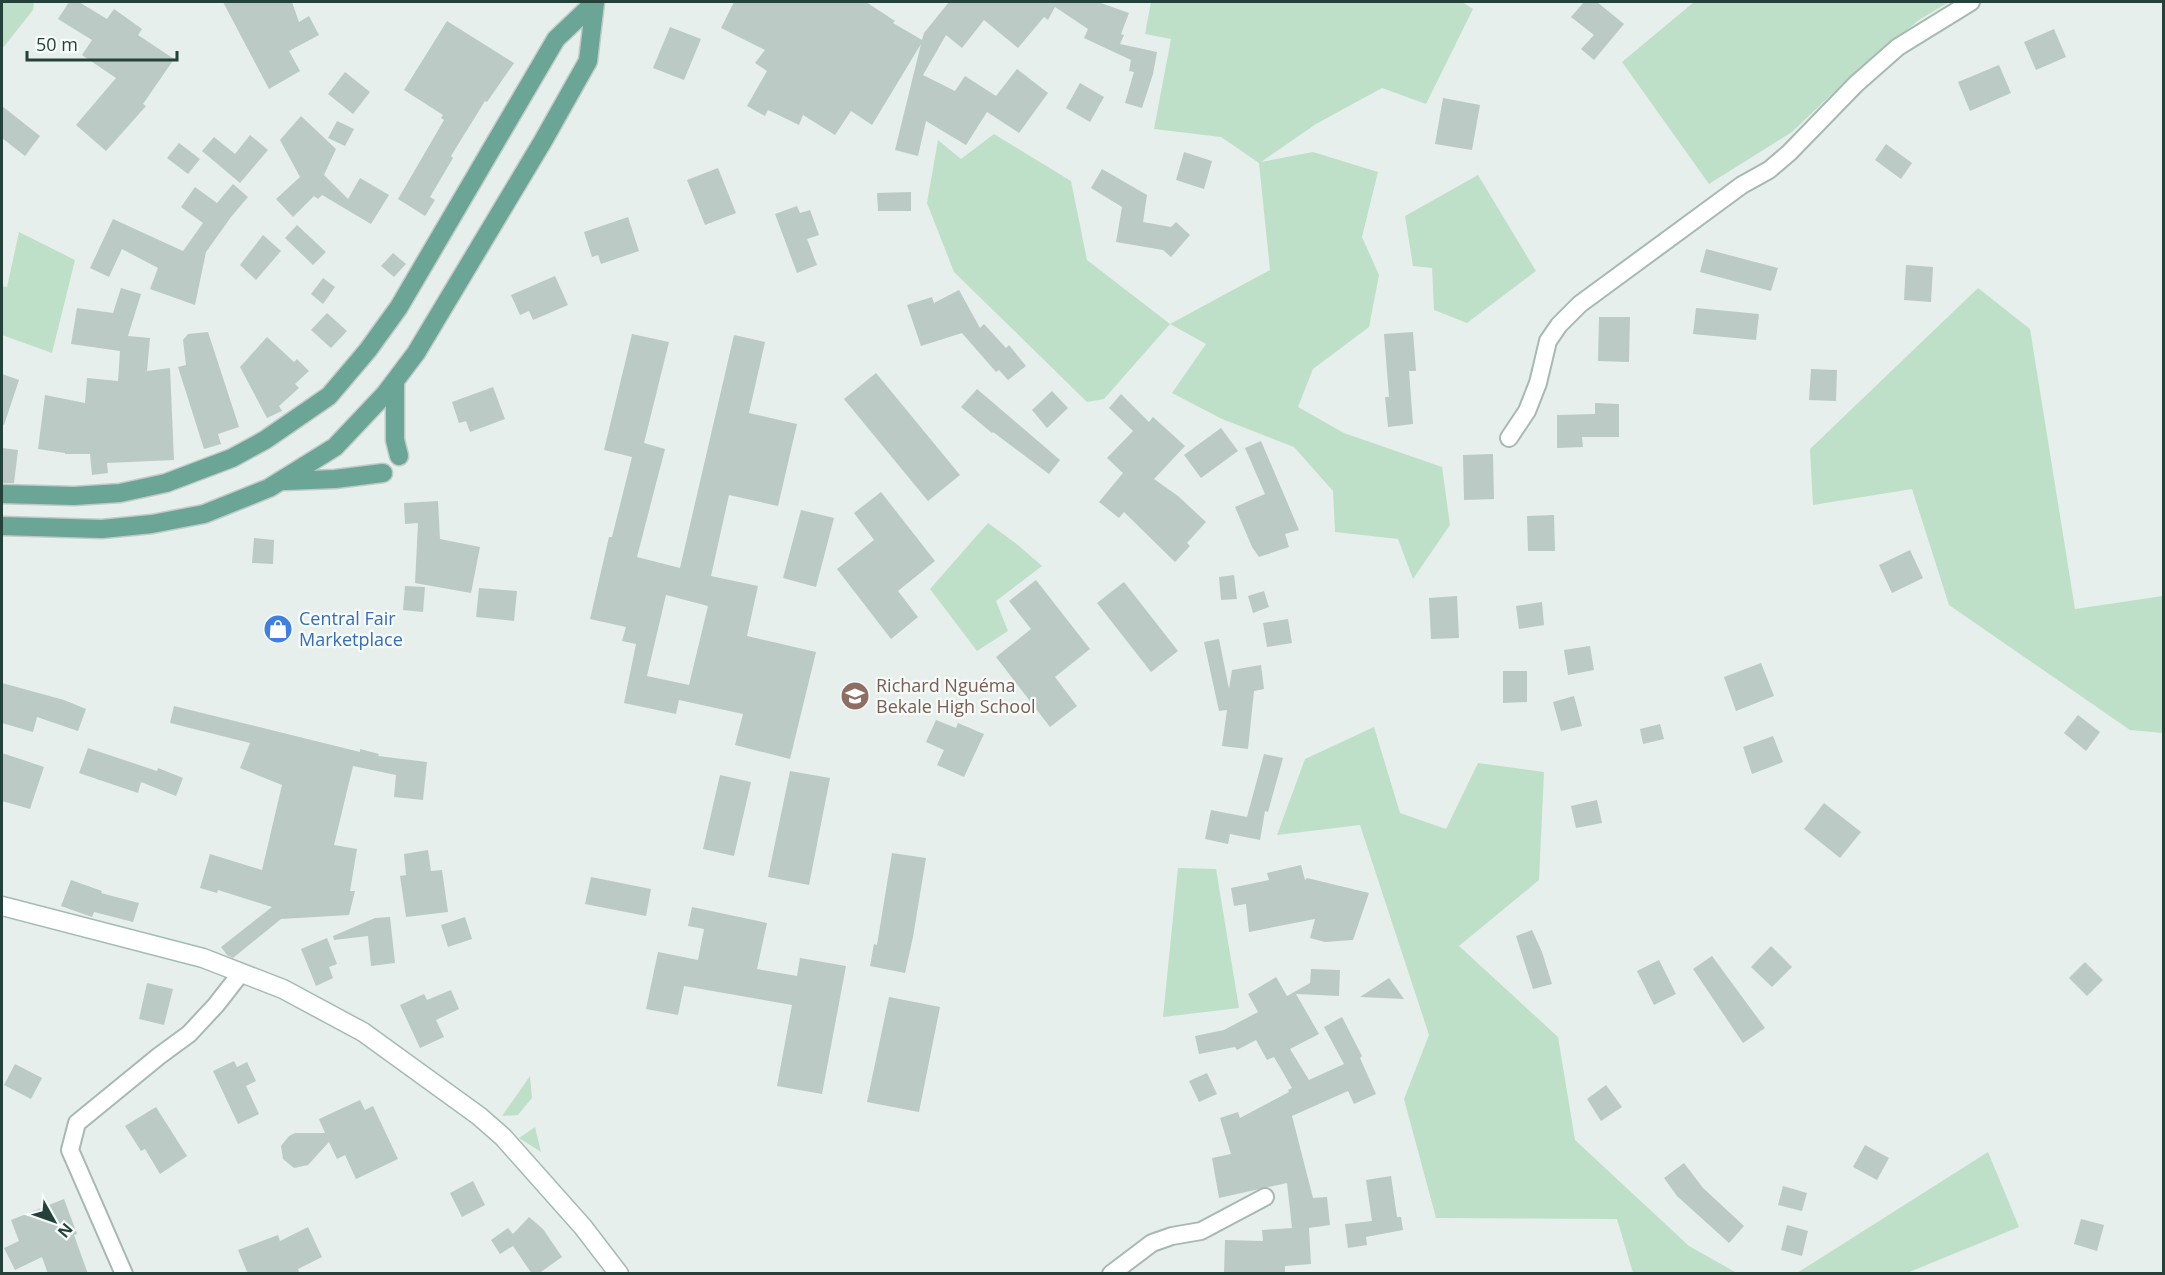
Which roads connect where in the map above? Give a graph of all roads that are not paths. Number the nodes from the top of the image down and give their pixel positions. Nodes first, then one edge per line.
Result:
1 (1971, 2) edge
2 (395, 382) junction
3 (1509, 438) dead end
4 (399, 456) dead end
5 (382, 473) dead end
6 (281, 481) junction
7 (2, 494) edge
8 (2, 526) edge
9 (2, 906) edge
10 (241, 973) junction
11 (1265, 1197) dead end
12 (124, 1274) edge
13 (619, 1274) edge
14 (1111, 1274) edge

1 - 3 street
2 - 4 main road
2 - 6 main road
2 - 7 main road
5 - 6 main road
6 - 8 main road
9 - 10 main road
10 - 12 street
10 - 13 main road
11 - 14 street

